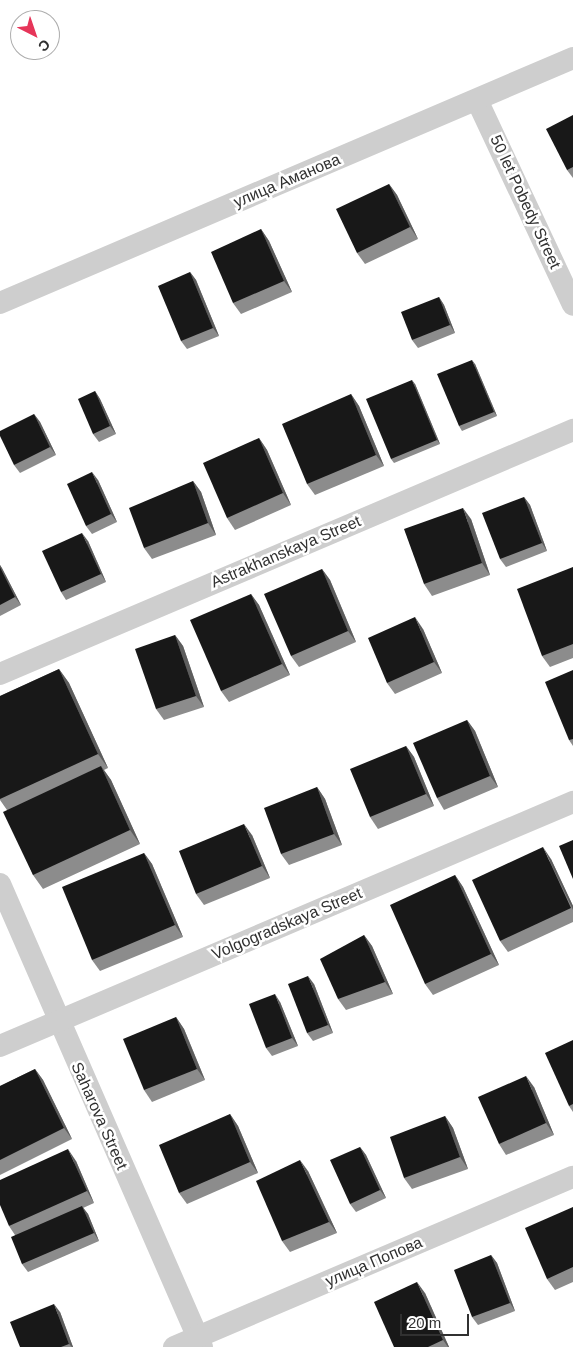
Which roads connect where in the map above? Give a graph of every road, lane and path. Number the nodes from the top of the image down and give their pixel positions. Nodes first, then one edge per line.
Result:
1 (573, 58) edge
2 (477, 100) junction
3 (0, 303) edge
4 (573, 305) edge
5 (573, 430) edge
6 (0, 674) edge
7 (573, 802) edge
8 (0, 884) edge
9 (57, 1022) junction
10 (0, 1046) edge
11 (573, 1177) edge
12 (200, 1342) edge
13 (174, 1347) edge

1 - 2 street, улица Аманова
2 - 3 street, улица Аманова
2 - 4 street, 50 let Pobedy Street
5 - 6 street, Astrakhanskaya Street
7 - 9 street, Volgogradskaya Street
8 - 9 street, Saharova Street
9 - 10 street, Volgogradskaya Street
9 - 12 street, Saharova Street
11 - 12 street, улица Попова
12 - 13 street, улица Попова

